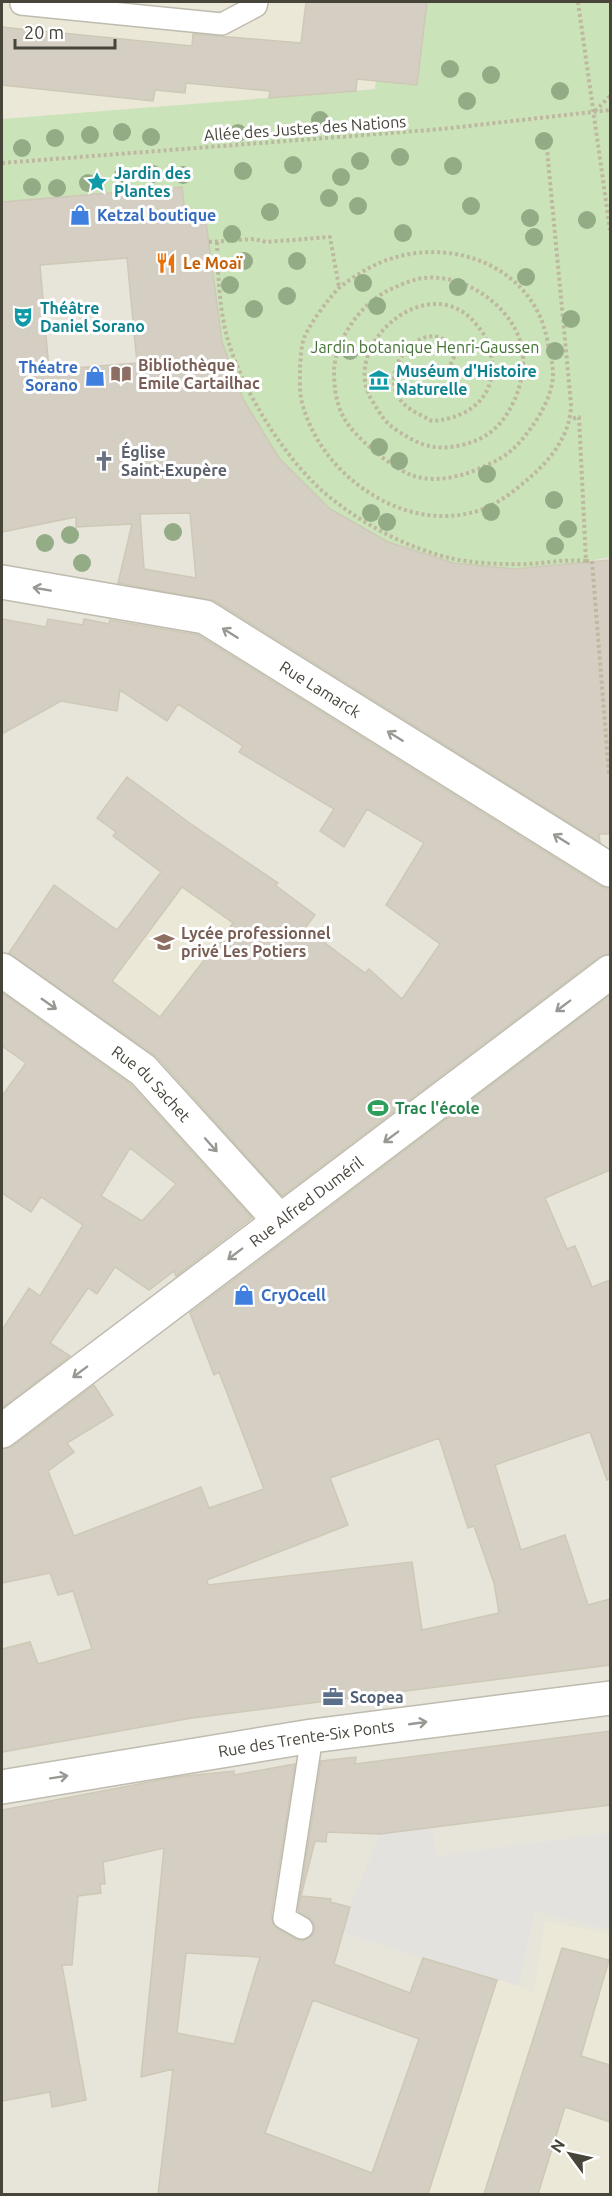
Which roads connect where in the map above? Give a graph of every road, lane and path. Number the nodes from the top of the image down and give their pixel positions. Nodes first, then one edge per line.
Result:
1 (257, 2) edge
2 (578, 2) edge
3 (21, 4) dead end
4 (610, 96) edge
5 (610, 110) edge
6 (595, 111) junction
7 (547, 149) dead end
8 (2, 163) edge
9 (610, 230) edge
10 (209, 242) dead end
11 (217, 242) junction
12 (339, 287) junction
13 (448, 370) dead end
14 (571, 419) junction
15 (586, 561) junction
16 (2, 582) edge
17 (609, 774) dead end
18 (610, 870) edge
19 (2, 970) edge
20 (610, 972) edge
21 (280, 1221) junction
22 (2, 1431) edge
23 (610, 1698) edge
24 (312, 1736) junction
25 (2, 1787) edge
26 (302, 1928) dead end

1 - 3 lane
2 - 6 path
4 - 6 path
5 - 6 path, Allée des Justes des Nations
6 - 8 path, Allée des Justes des Nations
6 - 9 path
7 - 14 path
10 - 11 path
11 - 12 path
11 - 15 path
12 - 13 path
12 - 14 path
14 - 15 path
15 - 17 path
18 -> 16 street, Rue Lamarck
19 -> 21 street, Rue du Sachet
20 -> 21 street, Rue Alfred Duméril
21 -> 22 street, Rue Alfred Duméril
24 -> 23 street, Rue des Trente-Six Ponts
25 -> 24 street, Rue des Trente-Six Ponts
24 - 26 lane

